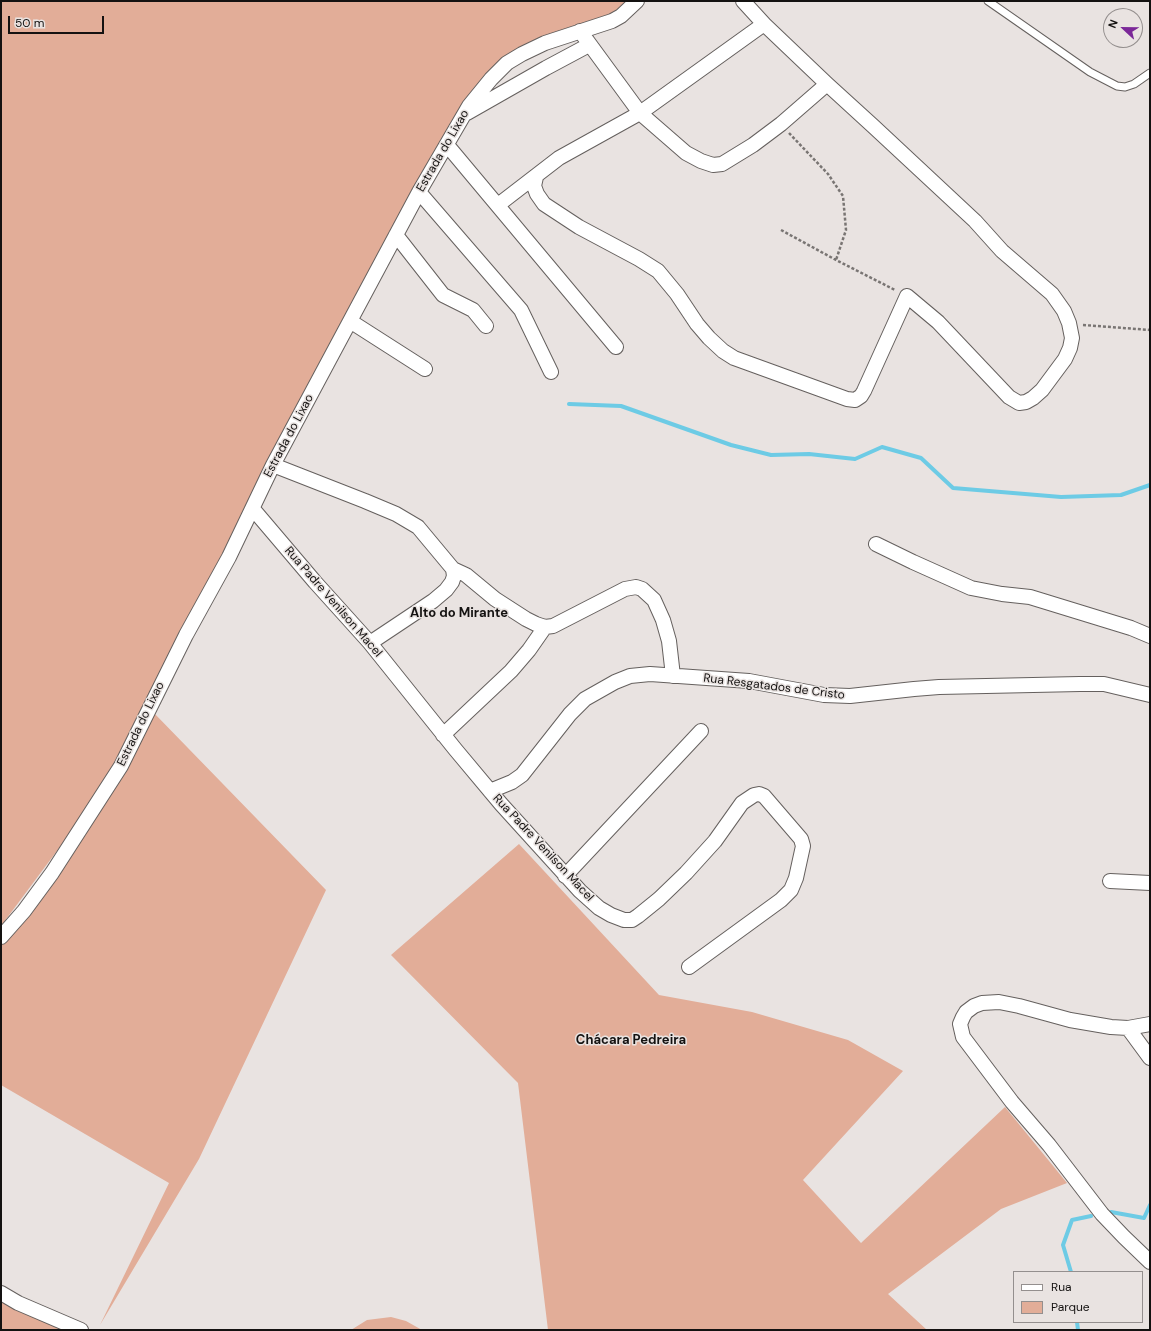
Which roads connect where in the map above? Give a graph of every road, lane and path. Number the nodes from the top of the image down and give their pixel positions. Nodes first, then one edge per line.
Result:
1 (637, 1) edge
2 (744, 1) edge
3 (988, 1) edge
4 (764, 24) junction
5 (580, 31) junction
6 (589, 45) junction
7 (1150, 73) edge
8 (827, 84) junction
9 (640, 113) junction
10 (463, 116) junction
11 (781, 124) junction
12 (447, 145) junction
13 (536, 177) junction
14 (419, 192) junction
15 (498, 206) junction
16 (781, 230) dead end
17 (396, 235) junction
18 (836, 260) junction
19 (907, 296) junction
20 (350, 321) junction
21 (1070, 323) junction
22 (486, 326) dead end
23 (1150, 330) edge
24 (616, 347) dead end
25 (425, 369) dead end
26 (551, 372) dead end
27 (273, 465) junction
28 (252, 509) junction
29 (876, 544) dead end
30 (453, 569) junction
31 (545, 627) junction
32 (1150, 636) edge
33 (370, 643) junction
34 (673, 676) junction
35 (1150, 695) edge
36 (701, 731) dead end
37 (443, 735) junction
38 (490, 791) junction
39 (566, 876) junction
40 (1110, 881) dead end
41 (1150, 883) edge
42 (1, 937) edge
43 (689, 967) dead end
44 (1150, 1024) edge
45 (1128, 1028) junction
46 (1150, 1058) edge
47 (1150, 1262) edge
48 (1, 1293) edge
49 (81, 1330) edge

1 - 5 street, Estrada do Lixao
2 - 4 street
3 - 7 lane
4 - 8 street
4 - 9 street
5 - 6 street
5 - 10 street, Estrada do Lixao
6 - 9 street
6 - 10 street
8 - 11 street
8 - 21 street
9 - 11 street
9 - 13 street
10 - 12 street, Estrada do Lixao
11 - 18 path
12 - 14 street, Estrada do Lixao
12 - 15 street
13 - 15 street
13 - 19 street
14 - 17 street, Estrada do Lixao
14 - 26 street
15 - 24 street
16 - 18 path
17 - 20 street, Estrada do Lixao
17 - 22 street
18 - 19 path
19 - 21 street
20 - 25 street
20 - 27 street, Estrada do Lixao
21 - 23 path
27 - 28 street, Estrada do Lixao
27 - 30 street
28 - 33 street, Rua Padre Venilson Macel
28 - 42 street, Estrada do Lixao
29 - 32 street
30 - 31 street
30 - 33 street
31 - 34 street
31 - 37 street
33 - 37 street, Rua Padre Venilson Macel
34 - 35 street, Rua Resgatados de Cristo
34 - 38 street, Rua Resgatados de Cristo
36 - 39 street
37 - 38 street, Rua Padre Venilson Macel
38 - 39 street, Rua Padre Venilson Macel
39 - 43 street, Rua Padre Venilson Macel
40 - 41 street
44 - 45 street
45 - 46 street
45 - 47 street
48 - 49 street

